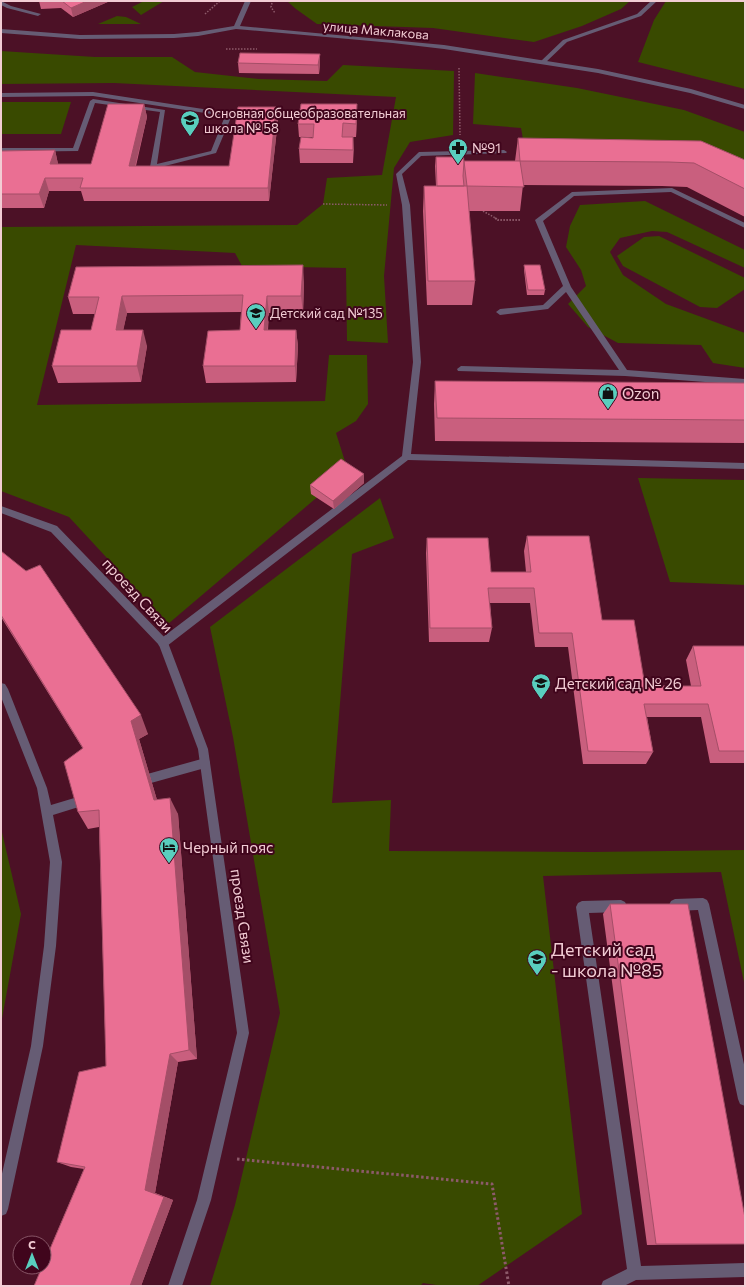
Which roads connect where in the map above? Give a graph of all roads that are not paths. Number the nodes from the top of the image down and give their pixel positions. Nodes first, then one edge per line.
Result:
1 (248, 1) edge
2 (654, 1) edge
3 (1, 3) edge
4 (38, 14) dead end
5 (236, 27) junction
6 (1, 31) edge
7 (543, 62) junction
8 (1, 95) edge
9 (745, 107) edge
10 (1, 150) edge
11 (504, 152) dead end
12 (745, 226) edge
13 (567, 287) junction
14 (500, 312) dead end
15 (460, 369) dead end
16 (625, 373) junction
17 (745, 382) edge
18 (406, 457) junction
19 (745, 466) edge
20 (1, 509) edge
21 (163, 643) junction
22 (1, 687) edge
23 (205, 763) junction
24 (151, 778) dead end
25 (81, 801) edge
26 (46, 812) junction
27 (666, 905) edge
28 (635, 906) edge
29 (745, 1099) edge
30 (1, 1209) edge
31 (745, 1270) edge
32 (635, 1273) junction
33 (175, 1286) edge
34 (608, 1286) edge

1 - 5 street
2 - 7 street
3 - 4 street
5 - 6 street, улица Маклакова
5 - 7 street, улица Маклакова
7 - 9 street, улица Маклакова
8 - 10 street
11 - 18 street
12 - 13 street
13 - 14 street
13 - 16 street
15 - 16 street
16 - 17 street
18 - 19 street
18 - 21 street
20 - 21 street, проезд Связи
21 - 23 street, проезд Связи
22 - 26 street
23 - 24 street
23 - 33 street, проезд Связи
25 - 26 street
26 - 30 street
27 - 29 street
28 - 32 street
31 - 32 street
32 - 34 street

